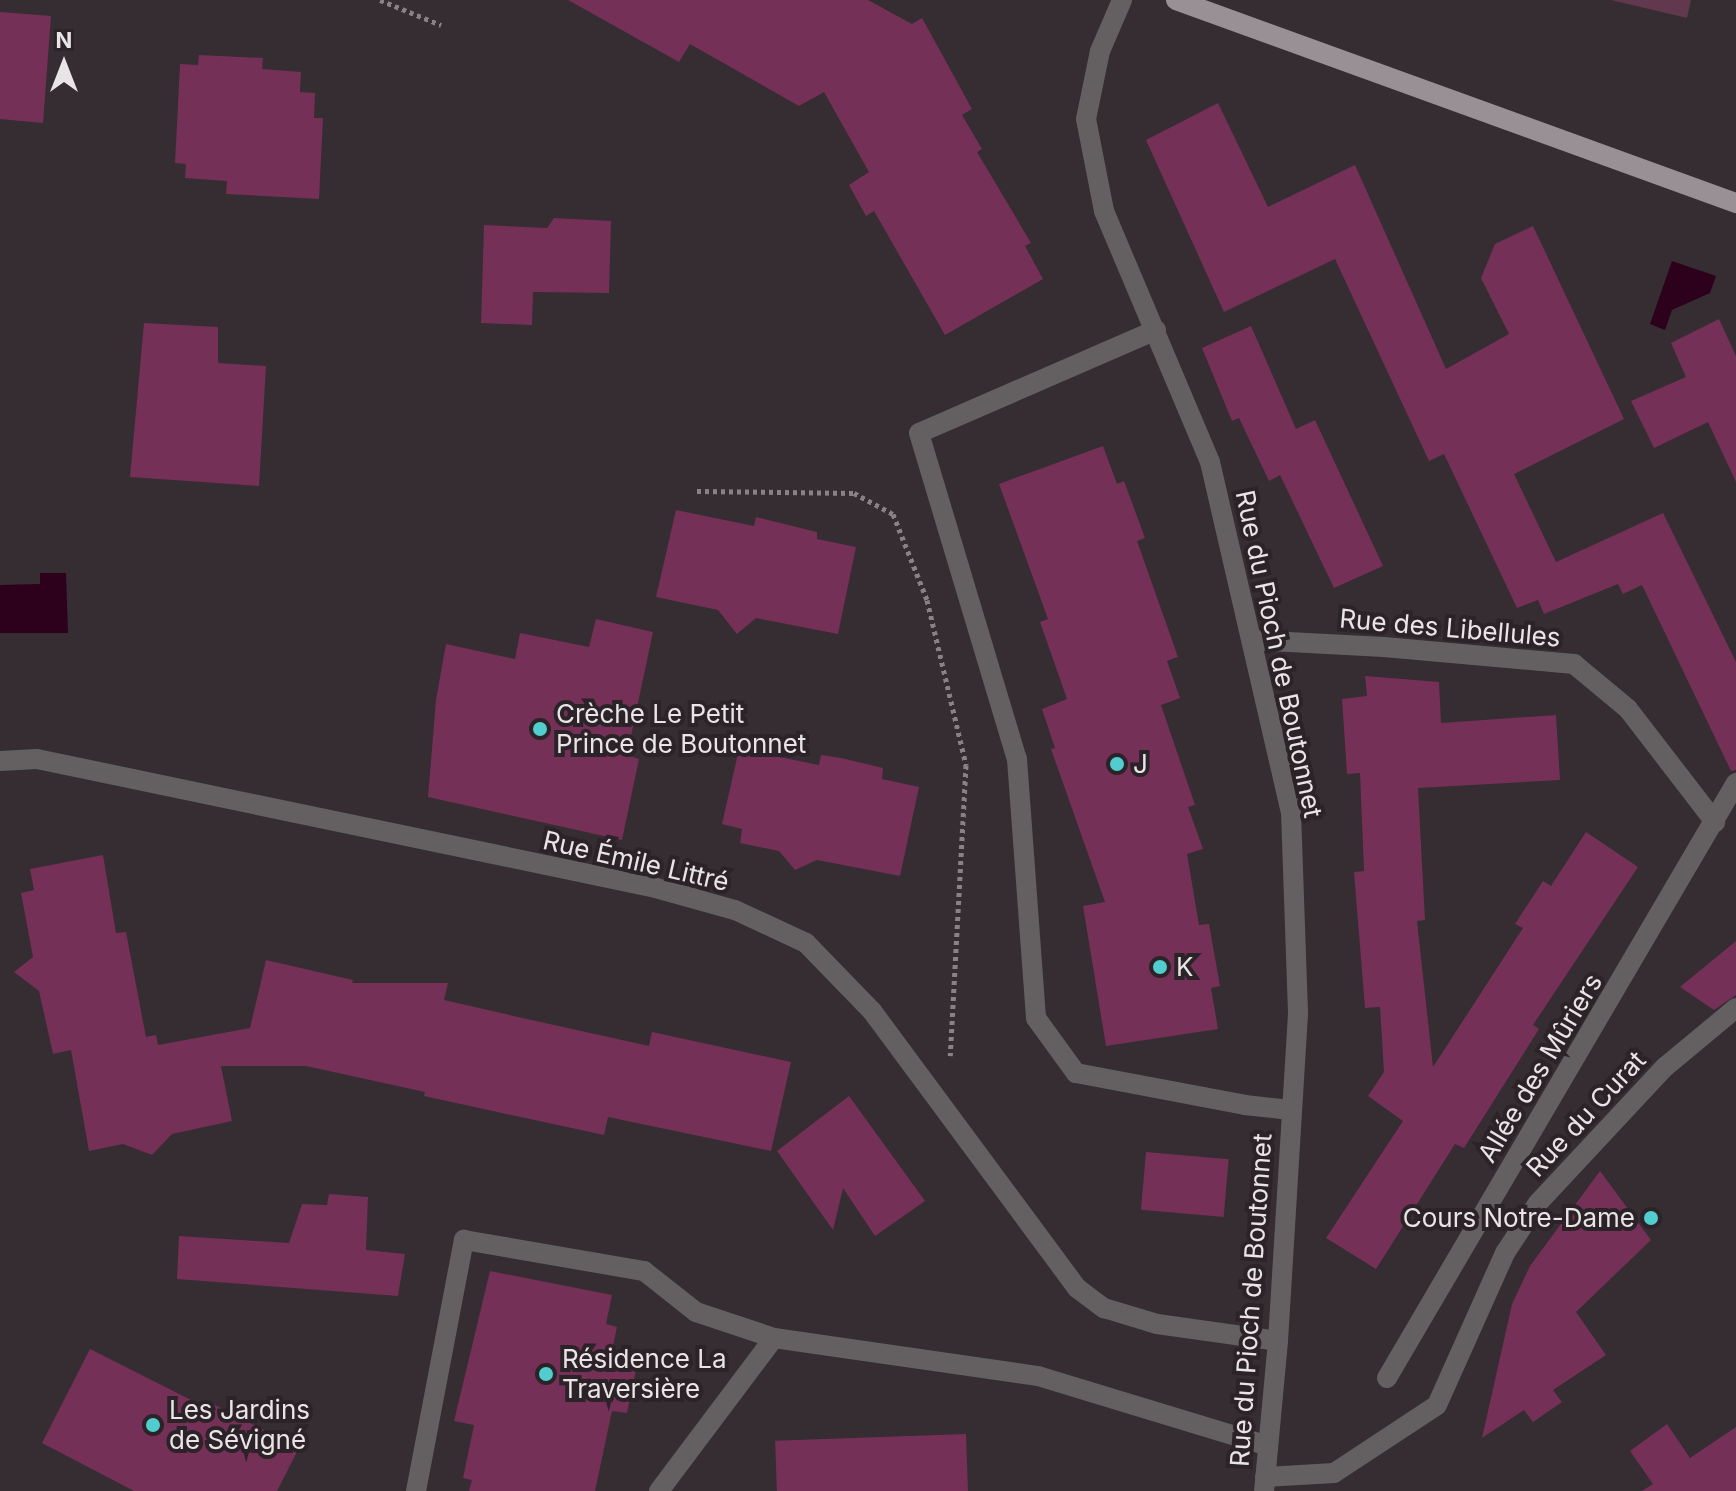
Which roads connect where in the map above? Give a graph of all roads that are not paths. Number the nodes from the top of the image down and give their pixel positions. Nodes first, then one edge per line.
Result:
1 (1122, 0) edge
2 (1176, 0) edge
3 (1736, 203) edge
4 (1156, 330) junction
5 (1253, 640) junction
6 (0, 761) edge
7 (1736, 783) edge
8 (1715, 822) junction
9 (1736, 1008) edge
10 (1290, 1110) junction
11 (774, 1338) junction
12 (1278, 1341) junction
13 (1387, 1378) dead end
14 (1268, 1446) junction
15 (1265, 1484) edge
16 (416, 1491) edge
17 (659, 1491) edge

1 - 4 street, Rue du Pioch de Boutonnet
2 - 3 main road
4 - 5 street, Rue du Pioch de Boutonnet
4 - 10 street
5 - 8 street, Rue des Libellules
5 - 10 street, Rue du Pioch de Boutonnet
6 - 12 street, Rue Émile Littré
7 - 8 street, Allée des Mûriers
8 - 13 street, Allée des Mûriers
9 - 15 street, Rue du Curat
10 - 12 street, Rue du Pioch de Boutonnet
11 - 14 street
11 - 16 street
11 - 17 street
12 - 14 street, Rue du Pioch de Boutonnet
14 - 15 street, Rue du Pioch de Boutonnet

